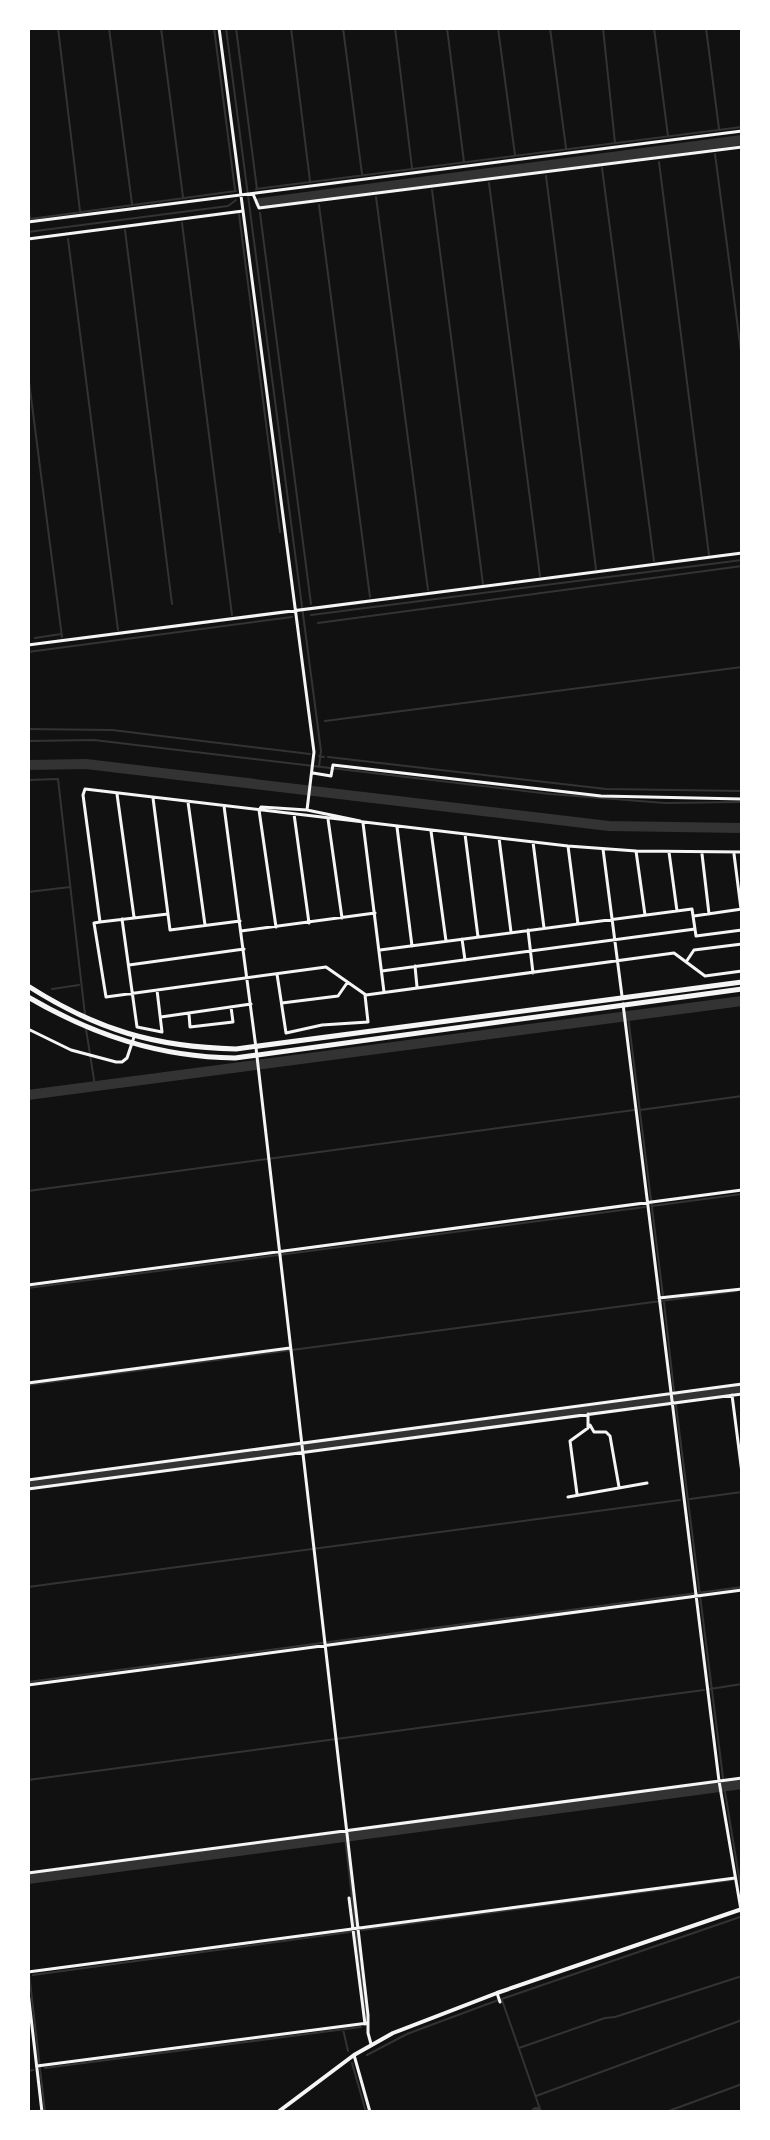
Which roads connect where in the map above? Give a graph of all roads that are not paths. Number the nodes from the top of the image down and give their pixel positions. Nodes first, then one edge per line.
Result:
1 (219, 28) edge
2 (742, 131) edge
3 (742, 147) edge
4 (247, 194) junction
5 (243, 211) junction
6 (28, 222) edge
7 (28, 239) edge
8 (742, 553) edge
9 (299, 610) junction
10 (28, 645) edge
11 (312, 774) junction
12 (117, 793) junction
13 (153, 798) junction
14 (742, 799) edge
15 (188, 802) junction
16 (224, 806) junction
17 (307, 809) junction
18 (259, 810) junction
19 (294, 814) junction
20 (328, 818) junction
21 (363, 823) junction
22 (397, 827) junction
23 (431, 831) junction
24 (465, 834) junction
25 (499, 838) junction
26 (533, 842) junction
27 (568, 846) junction
28 (603, 849) junction
29 (636, 851) junction
30 (669, 852) junction
31 (734, 852) junction
32 (742, 852) edge
33 (702, 853) junction
34 (742, 909) edge
35 (677, 911) junction
36 (375, 913) junction
37 (168, 914) junction
38 (709, 914) junction
39 (645, 915) junction
40 (693, 916) junction
41 (134, 917) junction
42 (342, 918) junction
43 (122, 919) junction
44 (612, 920) junction
45 (240, 921) junction
46 (100, 922) junction
47 (309, 923) junction
48 (578, 924) junction
49 (205, 925) junction
50 (276, 927) junction
51 (544, 928) junction
52 (695, 929) junction
53 (528, 930) junction
54 (742, 930) edge
55 (241, 931) junction
56 (511, 932) junction
57 (478, 937) junction
58 (462, 939) junction
59 (615, 940) junction
60 (446, 941) junction
61 (742, 944) edge
62 (412, 946) junction
63 (244, 949) junction
64 (380, 950) junction
65 (530, 950) junction
66 (465, 960) junction
67 (618, 961) junction
68 (686, 962) junction
69 (129, 965) junction
70 (415, 966) junction
71 (382, 971) junction
72 (742, 971) edge
73 (533, 973) junction
74 (277, 974) junction
75 (248, 978) junction
76 (742, 982) edge
77 (347, 983) junction
78 (28, 986) edge
79 (417, 988) junction
80 (742, 989) edge
81 (157, 990) junction
82 (384, 992) junction
83 (133, 993) junction
84 (365, 995) junction
85 (28, 997) edge
86 (282, 1003) junction
87 (251, 1004) junction
88 (623, 1005) junction
89 (231, 1007) junction
90 (189, 1014) junction
91 (161, 1017) junction
92 (28, 1029) edge
93 (134, 1037) junction
94 (131, 1045) junction
95 (256, 1048) junction
96 (258, 1063) junction
97 (742, 1190) edge
98 (651, 1202) junction
99 (280, 1254) junction
100 (28, 1285) edge
101 (742, 1289) edge
102 (661, 1299) junction
103 (291, 1349) junction
104 (28, 1383) edge
105 (742, 1384) edge
106 (673, 1394) junction
107 (742, 1394) edge
108 (732, 1395) junction
109 (672, 1402) junction
110 (588, 1414) junction
111 (590, 1425) junction
112 (302, 1443) junction
113 (302, 1451) junction
114 (742, 1473) edge
115 (28, 1480) edge
116 (647, 1483) dead end
117 (619, 1487) junction
118 (28, 1489) edge
119 (577, 1494) junction
120 (568, 1497) dead end
121 (742, 1590) edge
122 (698, 1594) junction
123 (325, 1643) junction
124 (28, 1685) edge
125 (742, 1778) edge
126 (721, 1781) junction
127 (347, 1832) junction
128 (28, 1873) edge
129 (735, 1878) junction
130 (349, 1898) dead end
131 (353, 1907) junction
132 (742, 1912) edge
133 (355, 1928) junction
134 (29, 1972) edge
135 (28, 1992) edge
136 (366, 2023) junction
137 (371, 2044) junction
138 (354, 2055) junction
139 (39, 2066) junction
140 (42, 2112) edge
141 (278, 2112) edge
142 (370, 2112) edge

1 - 4 street
2 - 4 street
3 - 4 street
4 - 5 street
4 - 6 street
5 - 7 street
5 - 9 street
8 - 9 street
9 - 10 street
9 - 11 street
11 - 14 street
11 - 17 street
12 - 13 street
12 - 41 street
12 - 46 street
13 - 15 street
13 - 37 street
15 - 16 street
15 - 49 street
16 - 18 street
16 - 45 street
17 - 18 street
17 - 21 street
18 - 19 street
18 - 50 street
19 - 20 street
19 - 47 street
20 - 21 street
20 - 42 street
21 - 22 street
21 - 36 street
22 - 23 street
22 - 62 street
23 - 24 street
23 - 60 street
24 - 25 street
24 - 57 street
25 - 26 street
25 - 56 street
26 - 27 street
26 - 51 street
27 - 28 street
27 - 48 street
28 - 29 street
28 - 44 street
29 - 30 street
29 - 39 street
30 - 33 street
30 - 35 street
31 - 32 street
31 - 33 street
31 - 34 street
33 - 38 street
34 - 38 street
35 - 39 street
35 - 40 street
36 - 42 street
36 - 64 street
37 - 41 street
37 - 49 street
38 - 40 street
39 - 44 street
40 - 52 street
41 - 43 street
42 - 47 street
43 - 46 street
43 - 69 street
44 - 48 street
44 - 59 street
45 - 49 street
45 - 55 street
46 - 83 street
47 - 50 street
48 - 51 street
50 - 55 street
51 - 53 street
52 - 54 street
52 - 59 street
53 - 56 street
53 - 65 street
55 - 63 street
56 - 57 street
57 - 58 street
58 - 60 street
58 - 66 street
59 - 65 street
59 - 67 street
60 - 62 street
61 - 68 street
62 - 64 street
63 - 69 street
63 - 75 street
64 - 71 street
65 - 66 street
65 - 73 street
66 - 70 street
67 - 68 street
67 - 73 street
67 - 88 street
68 - 72 street
69 - 83 street
70 - 71 street
70 - 79 street
71 - 82 street
73 - 79 street
74 - 75 street
74 - 77 street
74 - 86 street
75 - 81 street
75 - 87 street
76 - 88 highway
77 - 84 street
77 - 86 street
78 - 93 highway
79 - 82 street
80 - 88 highway
81 - 83 street
81 - 91 street
82 - 84 street
83 - 91 street
84 - 86 street
85 - 94 highway
87 - 89 street
87 - 95 street
88 - 95 highway
88 - 96 highway
88 - 98 street
89 - 90 street
89 - 90 street
90 - 91 street
92 - 94 street
93 - 94 street
93 - 95 highway
94 - 96 highway
95 - 96 street
96 - 99 street
97 - 98 street
98 - 99 street
98 - 102 street
99 - 100 street
99 - 103 street
101 - 102 street
102 - 106 street
103 - 104 street
103 - 112 street
105 - 106 street
106 - 109 street
106 - 112 street
107 - 108 street
108 - 109 street
108 - 114 street
109 - 110 street
109 - 122 street
110 - 111 street
110 - 113 street
111 - 117 street
111 - 119 street
112 - 113 street
112 - 115 street
113 - 118 street
113 - 123 street
116 - 117 street
117 - 119 street
119 - 120 street
121 - 122 street
122 - 123 street
122 - 126 street
123 - 124 street
123 - 127 street
125 - 126 street
126 - 127 street
126 - 129 street
127 - 128 street
127 - 131 street
129 - 132 street
129 - 133 street
130 - 131 street
131 - 133 street
132 - 137 main road
133 - 134 street
133 - 136 street
135 - 139 street
136 - 137 street
136 - 139 street
137 - 138 main road
138 - 141 main road
138 - 142 street
139 - 140 street

